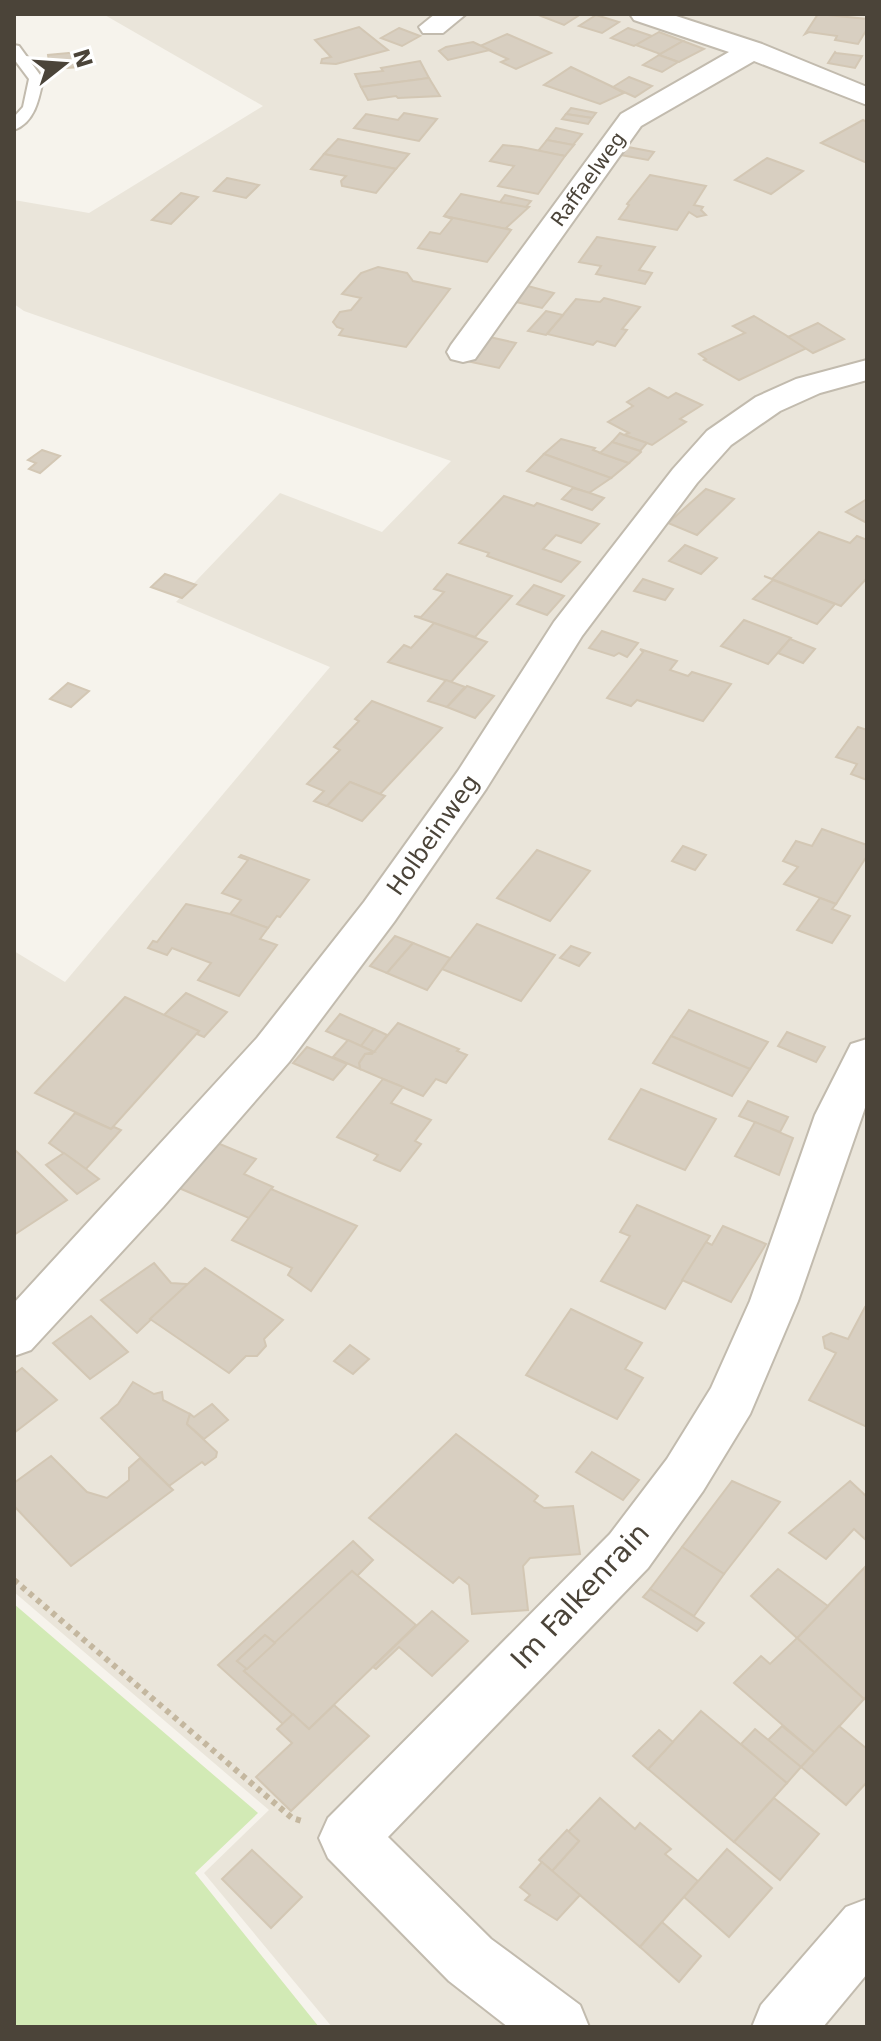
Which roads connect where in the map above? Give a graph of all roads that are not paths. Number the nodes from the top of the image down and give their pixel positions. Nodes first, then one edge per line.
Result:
1 (643, 14) edge
2 (14, 49) edge
3 (752, 50) junction
4 (867, 97) edge
5 (14, 126) edge
6 (463, 352) dead end
7 (867, 370) edge
8 (867, 1056) edge
9 (14, 1336) edge
10 (867, 1928) edge
11 (558, 2027) edge
12 (783, 2027) edge

1 - 3 street
2 - 5 lane
3 - 4 street
3 - 6 street, Raffaelweg
7 - 9 street, Holbeinweg
8 - 11 street, Im Falkenrain
10 - 12 street

